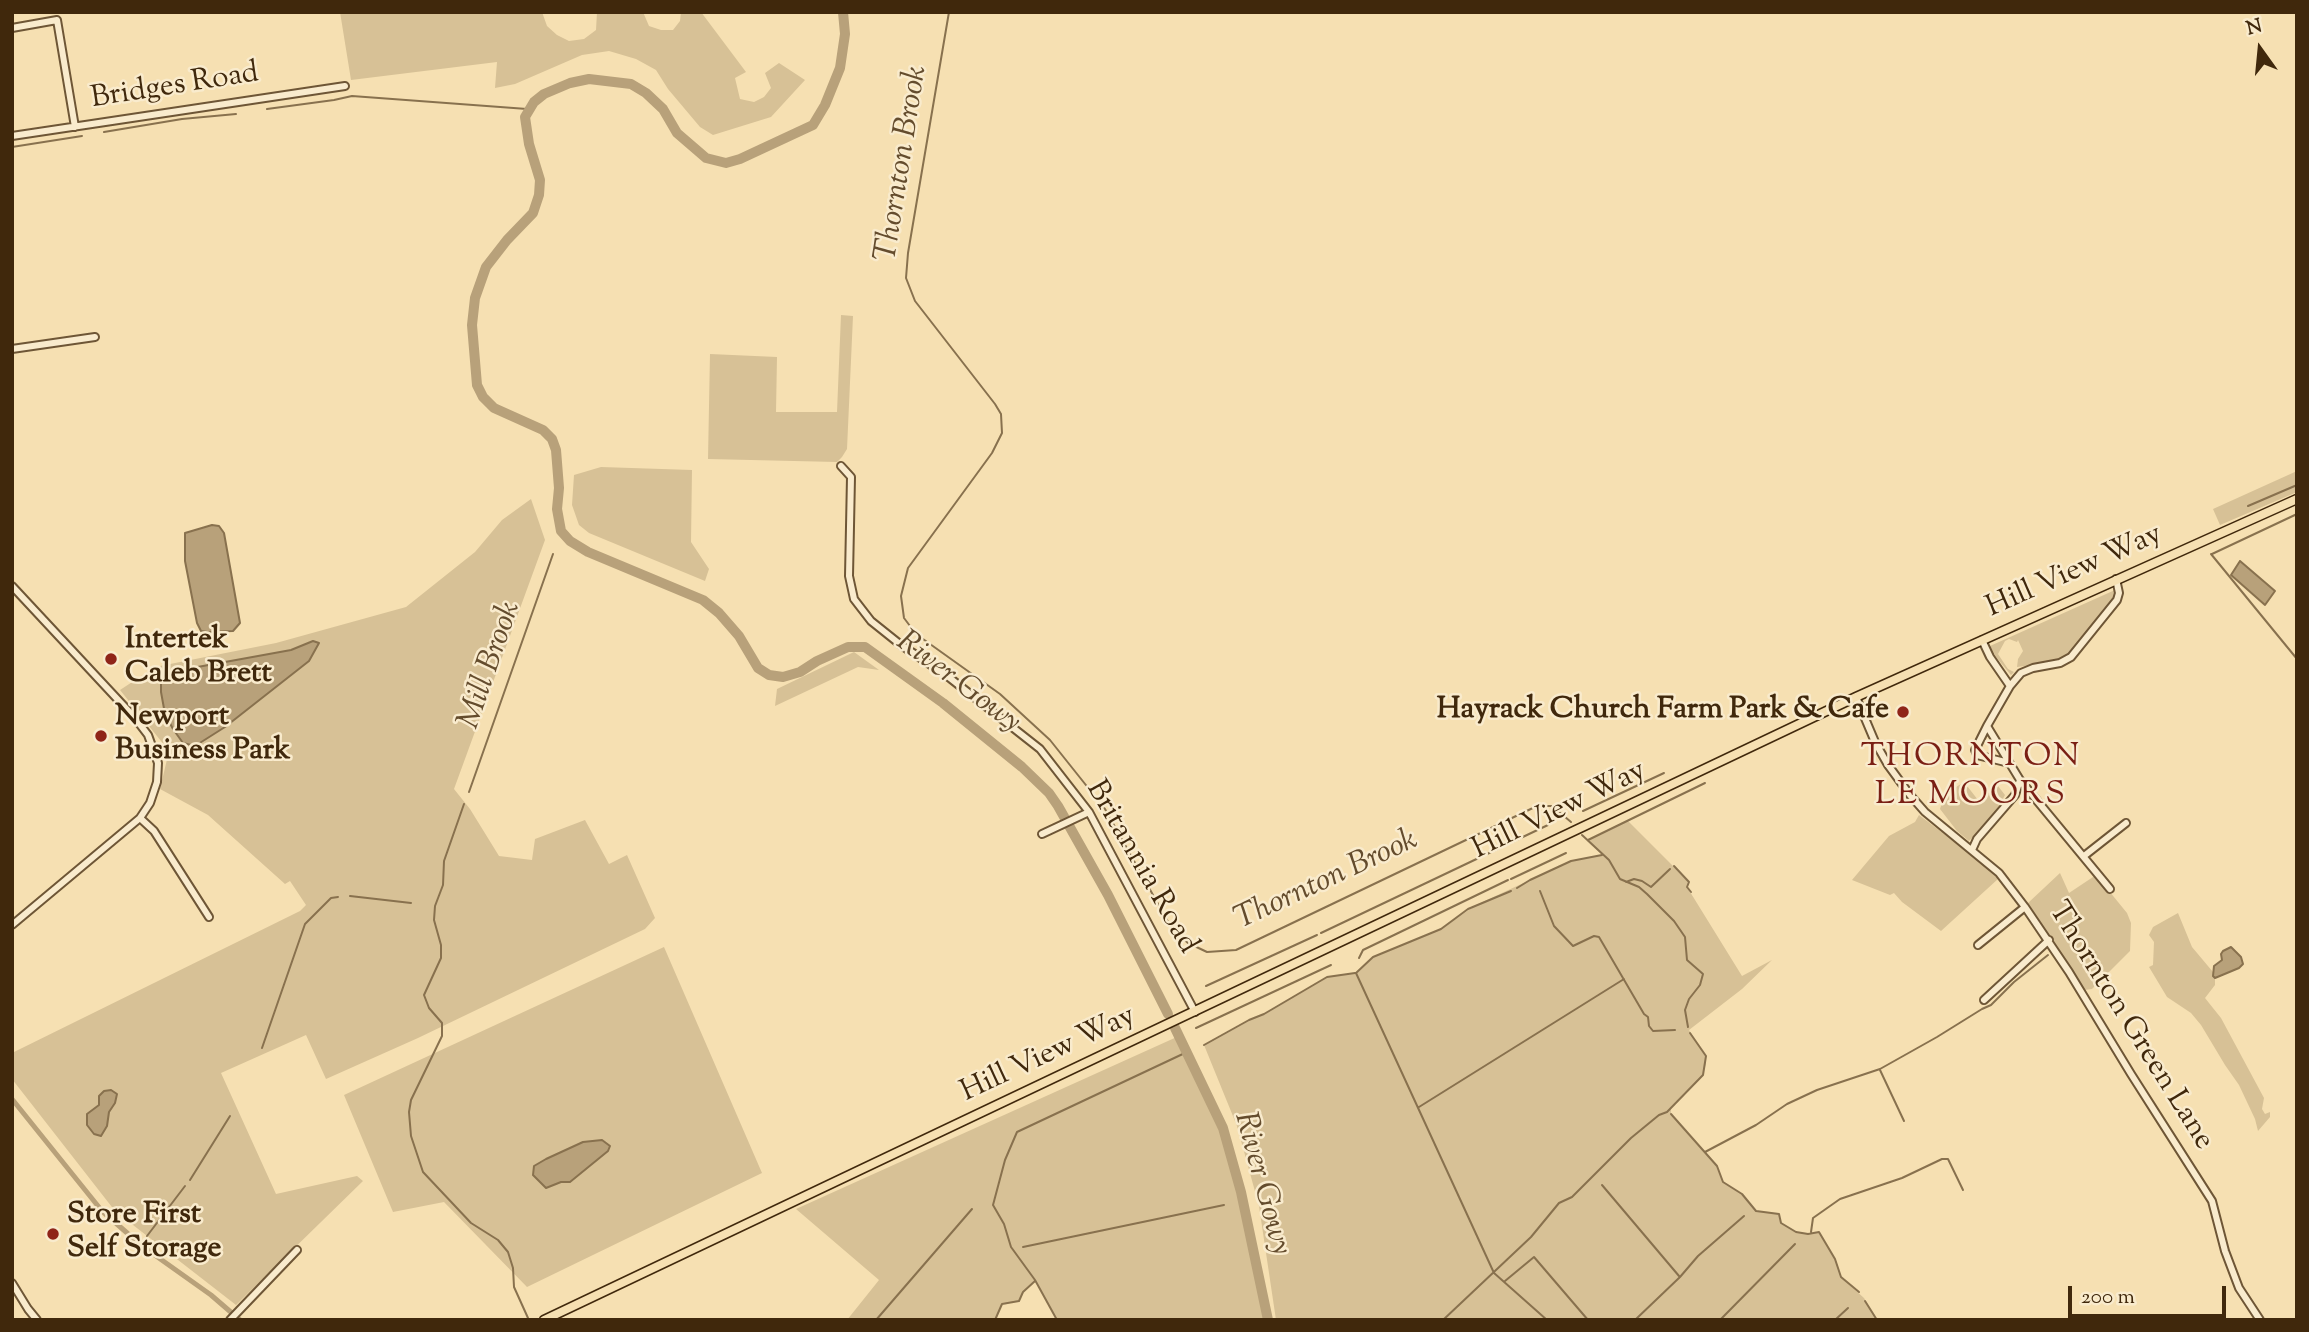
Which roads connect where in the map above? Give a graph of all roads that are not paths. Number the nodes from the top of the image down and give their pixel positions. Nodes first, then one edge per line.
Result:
1 (12, 28) edge
2 (345, 86) dead end
3 (75, 127) junction
4 (12, 136) edge
5 (95, 337) dead end
6 (12, 349) edge
7 (841, 466) dead end
8 (2297, 499) edge
9 (2116, 579) junction
10 (12, 586) edge
11 (1982, 640) junction
12 (2010, 686) junction
13 (1856, 697) junction
14 (1987, 726) junction
15 (2009, 763) junction
16 (2020, 780) junction
17 (2015, 795) junction
18 (2034, 797) junction
19 (1089, 812) junction
20 (140, 818) junction
21 (2126, 823) dead end
22 (1042, 834) dead end
23 (1972, 849) junction
24 (2084, 856) junction
25 (2110, 889) dead end
26 (2025, 907) junction
27 (209, 917) dead end
28 (12, 925) edge
29 (2049, 940) junction
30 (1978, 945) dead end
31 (1984, 1000) dead end
32 (1195, 1012) junction
33 (297, 1250) dead end
34 (12, 1283) edge
35 (37, 1320) edge
36 (230, 1320) edge
37 (544, 1320) edge
38 (2260, 1320) edge

1 - 3 street
2 - 3 street, Bridges Road
3 - 4 street, Bridges Road
5 - 6 street
7 - 19 street, Britannia Road
8 - 9 main road, Hill View Way
9 - 11 main road, Hill View Way
9 - 12 street
10 - 20 street
11 - 12 street
11 - 13 main road, Hill View Way
12 - 14 street
13 - 23 street, Thornton Green Lane
13 - 32 main road, Hill View Way
14 - 15 street
14 - 15 street
15 - 16 street
16 - 17 street
16 - 18 street
17 - 18 street
17 - 23 street
18 - 24 street
19 - 22 street
19 - 32 street, Britannia Road
20 - 27 street
20 - 28 street
21 - 24 street
23 - 26 street, Thornton Green Lane
24 - 25 street
26 - 29 street, Thornton Green Lane
26 - 30 street
29 - 31 street
29 - 38 street, Thornton Green Lane
32 - 37 main road, Hill View Way
33 - 36 street
34 - 35 street

